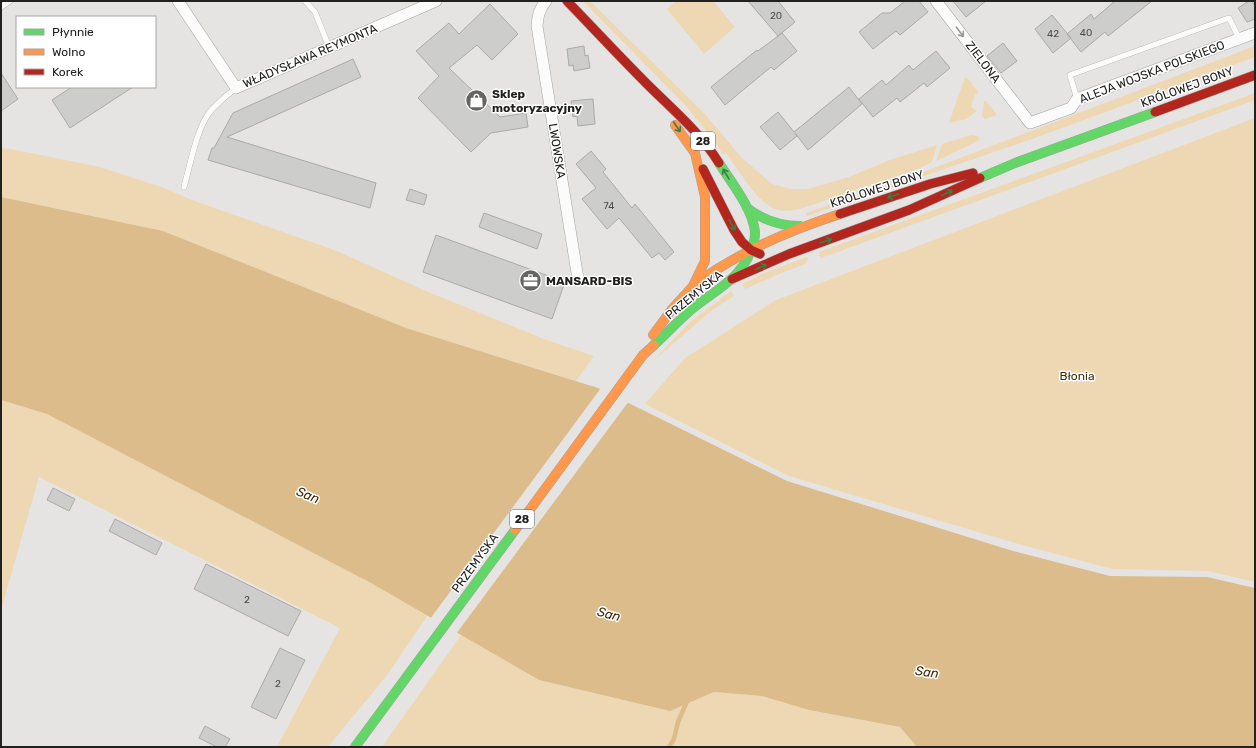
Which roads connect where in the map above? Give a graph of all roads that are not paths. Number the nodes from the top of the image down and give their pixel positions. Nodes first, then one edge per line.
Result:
1 (10, 1) edge
2 (178, 1) edge
3 (305, 1) edge
4 (436, 1) edge
5 (546, 1) edge
6 (567, 1) edge
7 (936, 1) edge
8 (1, 7) edge
9 (1255, 33) edge
10 (1239, 38) junction
11 (329, 47) junction
12 (1255, 76) edge
13 (647, 84) junction
14 (236, 88) junction
15 (1078, 99) junction
16 (1030, 123) joint
17 (695, 153) junction
18 (1015, 163) junction
19 (184, 187) dead end
20 (747, 208) junction
21 (804, 226) junction
22 (751, 250) junction
23 (789, 254) junction
24 (578, 279) dead end
25 (732, 279) junction
26 (693, 286) junction
27 (643, 355) junction
28 (355, 747) edge

1 - 8 lane
2 - 14 street, WŁADYSŁAWA REYMONTA
3 - 11 lane
4 - 11 street, WŁADYSŁAWA REYMONTA
5 - 24 street, LWOWSKA
6 - 13 main road, 28
7 -> 16 street, ZIELONA
9 - 10 street, ALEJA WOJSKA POLSKIEGO
10 - 15 street, ALEJA WOJSKA POLSKIEGO
10 - 15 lane
11 - 14 street, WŁADYSŁAWA REYMONTA
12 - 18 main road, KRÓLOWEJ BONY
13 -> 17 main road, 28
20 -> 13 main road, 28
14 - 19 lane
15 - 16 street, ALEJA WOJSKA POLSKIEGO
17 -> 22 main road
17 - 26 main road, 28
18 -> 21 main road, KRÓLOWEJ BONY
23 -> 18 main road, KRÓLOWEJ BONY
20 - 21 main road
20 - 22 main road, 28
21 - 22 main road, KRÓLOWEJ BONY
22 - 23 main road
22 - 25 main road, 28
22 - 26 main road, PRZEMYSKA
25 -> 23 main road, PRZEMYSKA
25 - 27 main road, PRZEMYSKA / 28
26 - 27 main road, PRZEMYSKA / 28
27 - 28 main road, PRZEMYSKA / 28

